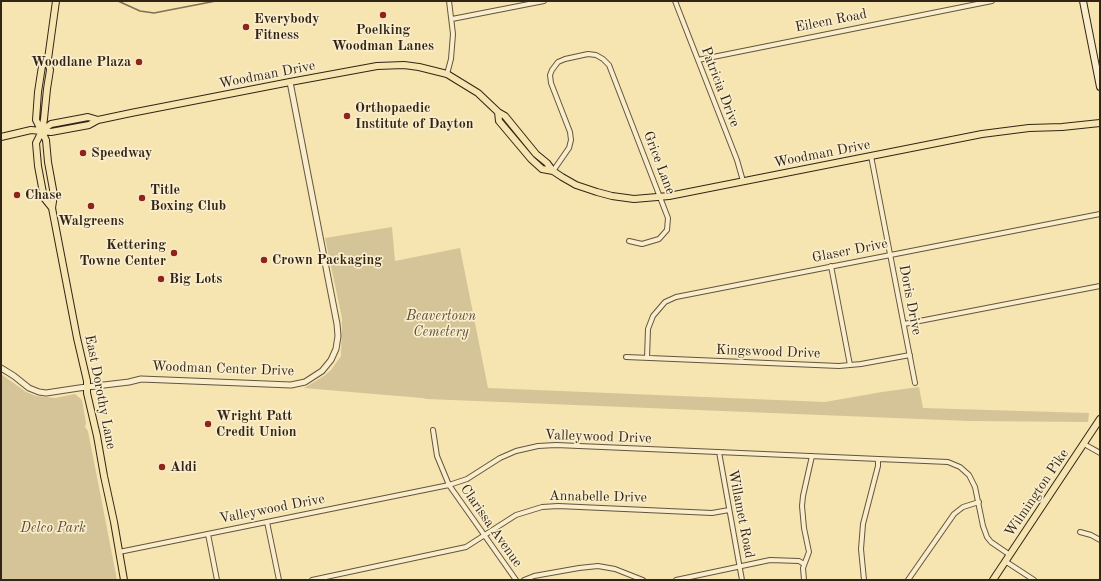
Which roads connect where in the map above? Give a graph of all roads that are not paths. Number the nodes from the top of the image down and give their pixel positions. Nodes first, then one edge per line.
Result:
1 (56, 1) edge
2 (449, 1) edge
3 (544, 1) edge
4 (675, 1) edge
5 (992, 1) edge
6 (1083, 1) edge
7 (452, 19) junction
8 (698, 60) junction
9 (447, 74) junction
10 (290, 82) junction
11 (1100, 87) edge
12 (1100, 123) edge
13 (42, 131) junction
14 (1, 137) edge
15 (870, 156) junction
16 (553, 171) junction
17 (743, 181) junction
18 (660, 197) junction
19 (52, 208) junction
20 (1100, 214) edge
21 (629, 241) dead end
22 (890, 254) junction
23 (831, 266) junction
24 (1100, 286) edge
25 (904, 324) junction
26 (910, 355) junction
27 (626, 357) dead end
28 (647, 358) junction
29 (850, 365) junction
30 (1, 368) edge
31 (915, 383) dead end
32 (87, 387) junction
33 (1100, 419) edge
34 (433, 430) dead end
35 (1084, 444) junction
36 (719, 452) junction
37 (1100, 453) edge
38 (812, 456) junction
39 (878, 459) junction
40 (449, 485) junction
41 (978, 502) junction
42 (729, 510) junction
43 (267, 522) junction
44 (1080, 532) dead end
45 (208, 534) junction
46 (485, 535) junction
47 (1100, 540) edge
48 (119, 552) junction
49 (1010, 555) junction
50 (1005, 561) junction
51 (804, 564) junction
52 (740, 566) junction
53 (124, 580) edge
54 (217, 580) edge
55 (279, 580) edge
56 (312, 580) edge
57 (516, 580) edge
58 (524, 580) edge
59 (643, 580) edge
60 (676, 580) edge
61 (742, 580) edge
62 (804, 580) edge
63 (864, 580) edge
64 (908, 580) edge
65 (993, 580) edge
66 (1034, 580) edge

1 - 13 main road, East Dorothy Lane
2 - 7 street
3 - 7 street
4 - 8 street, Patricia Drive
5 - 8 street, Eileen Road
6 - 11 main road
7 - 9 street
8 - 17 street, Patricia Drive
9 - 10 main road, Woodman Drive
9 - 16 main road, Woodman Drive
10 - 13 main road, Woodman Drive
10 - 32 street, Woodman Center Drive
12 - 15 main road, Woodman Drive
13 - 14 main road, Woodman Drive
13 - 19 main road, East Dorothy Lane
13 - 19 main road, East Dorothy Lane
15 - 17 main road, Woodman Drive
15 - 22 street, Doris Drive
16 - 18 main road, Woodman Drive
16 - 18 street, Grice Lane
17 - 18 main road, Woodman Drive
18 - 21 street, Grice Lane
19 - 32 main road, East Dorothy Lane
20 - 22 street, Glaser Drive
22 - 23 street, Glaser Drive
22 - 25 street, Doris Drive
23 - 28 street, Glaser Drive
23 - 29 street
24 - 25 street
25 - 26 street, Doris Drive
26 - 29 street, Kingswood Drive
26 - 31 street, Doris Drive
27 - 28 street, Kingswood Drive
28 - 29 street, Kingswood Drive
30 - 32 street, Woodman Center Drive
32 - 48 main road, East Dorothy Lane
33 - 35 main road, Wilmington Pike
34 - 40 street, Clarissa Avenue
35 - 37 street
35 - 49 main road, Wilmington Pike
36 - 38 street, Valleywood Drive
36 - 40 street, Valleywood Drive
36 - 42 street, Willamet Road
38 - 39 street, Valleywood Drive
38 - 51 street
39 - 41 street, Valleywood Drive
39 - 63 street
40 - 43 street, Valleywood Drive
40 - 46 street, Clarissa Avenue
41 - 49 street, Valleywood Drive
41 - 64 street
42 - 46 street, Annabelle Drive
42 - 52 street, Willamet Road
43 - 45 street, Valleywood Drive
43 - 55 street
44 - 47 street
45 - 48 street, Valleywood Drive
45 - 54 street
46 - 56 street, Annabelle Drive
46 - 57 street, Clarissa Avenue
48 - 53 main road, East Dorothy Lane
49 - 50 main road, Wilmington Pike
50 - 65 main road, Wilmington Pike
50 - 66 street
51 - 52 street
51 - 62 street
52 - 60 street
52 - 61 street, Willamet Road
58 - 59 street

